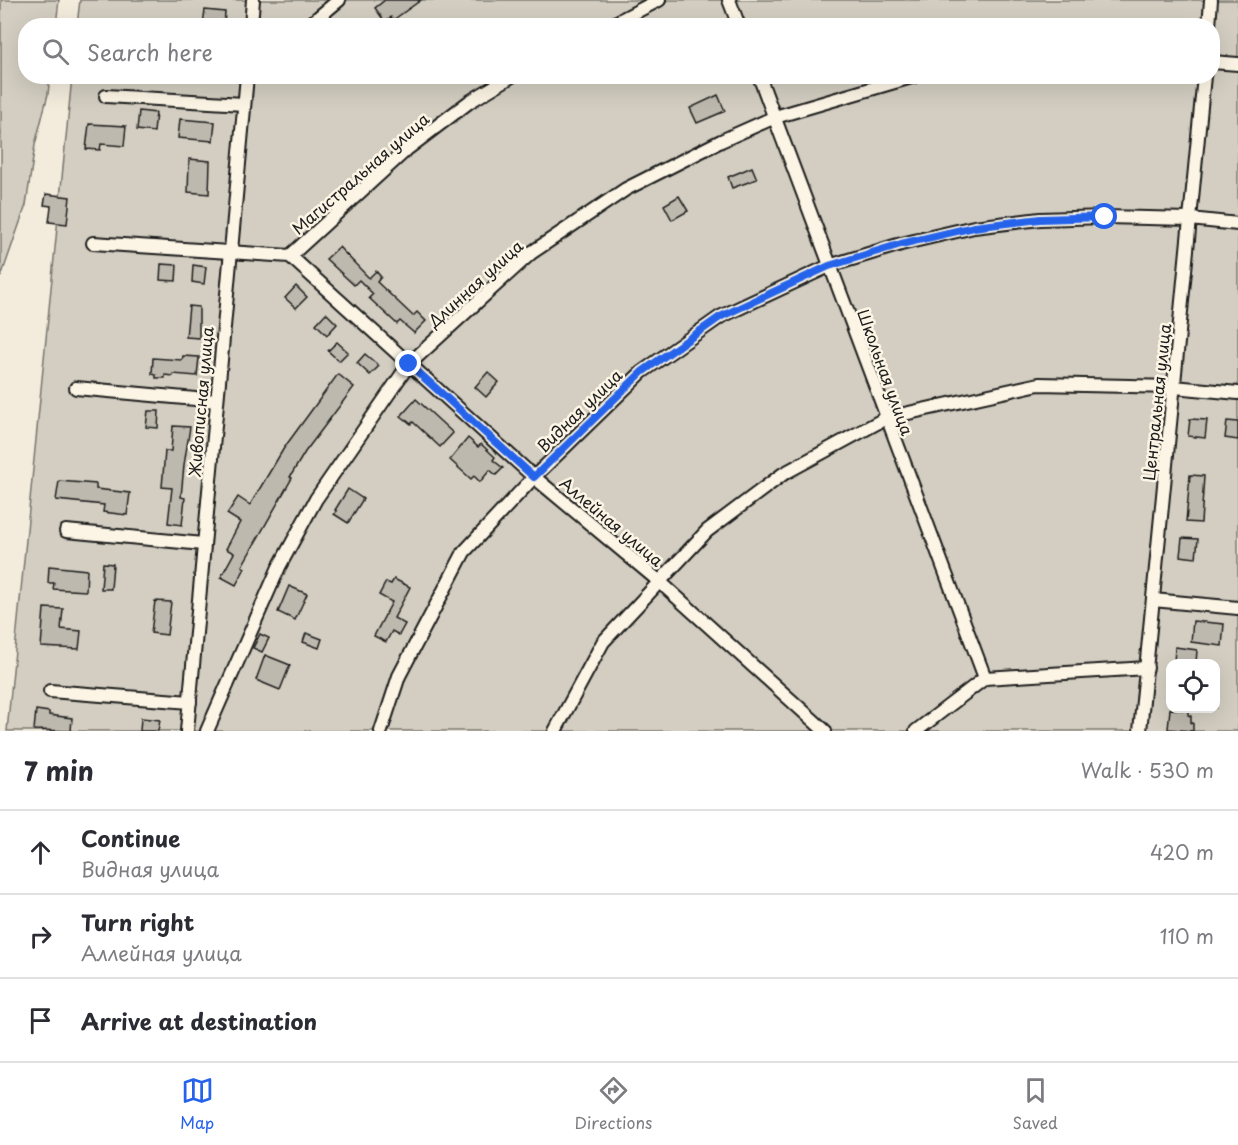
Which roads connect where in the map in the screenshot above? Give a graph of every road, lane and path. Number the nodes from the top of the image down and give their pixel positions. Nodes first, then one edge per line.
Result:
1 (253, 0) edge
2 (339, 0) edge
3 (659, 0) edge
4 (729, 0) edge
5 (1211, 0) edge
6 (252, 18) edge
7 (318, 18) edge
8 (624, 18) edge
9 (737, 18) edge
10 (1210, 18) edge
11 (1220, 63) edge
12 (1238, 64) edge
13 (246, 84) edge
14 (499, 84) edge
15 (762, 84) edge
16 (888, 84) edge
17 (1203, 84) edge
18 (105, 96) dead end
19 (244, 104) junction
20 (775, 117) junction
21 (1190, 219) junction
22 (1238, 224) edge
23 (93, 243) dead end
24 (230, 253) junction
25 (290, 256) junction
26 (829, 266) junction
27 (409, 364) junction
28 (1174, 387) junction
29 (76, 388) dead end
30 (1238, 393) edge
31 (217, 401) junction
32 (886, 418) junction
33 (534, 477) junction
34 (66, 531) dead end
35 (203, 544) junction
36 (660, 582) junction
37 (1153, 600) junction
38 (1238, 608) edge
39 (1147, 668) junction
40 (985, 678) junction
41 (50, 691) dead end
42 (189, 702) junction
43 (187, 731) edge
44 (207, 731) edge
45 (381, 731) edge
46 (555, 731) edge
47 (825, 731) edge
48 (916, 731) edge
49 (1140, 731) edge

1 - 6 street
2 - 7 street
3 - 8 street
4 - 9 street
5 - 10 street
11 - 12 street
13 - 19 street, Живописная улица
14 - 25 street, Магистральная улица
15 - 20 street, Школьная улица
16 - 20 street, Длинная улица
17 - 21 street, Центральная улица
18 - 19 street
19 - 24 street, Живописная улица
20 - 26 street, Школьная улица
20 - 27 street, Длинная улица
21 - 22 street, Видная улица
21 - 26 street, Видная улица
21 - 28 street, Центральная улица
23 - 24 street
24 - 25 street
24 - 31 street, Живописная улица
25 - 27 street, Аллейная улица
26 - 32 street, Школьная улица
26 - 33 street, Видная улица
27 - 33 street, Аллейная улица
27 - 44 street, Длинная улица
28 - 30 street
28 - 32 street
28 - 37 street, Центральная улица
29 - 31 street
31 - 35 street, Живописная улица
32 - 36 street
32 - 40 street, Школьная улица
33 - 36 street, Аллейная улица
33 - 45 street, Видная улица
34 - 35 street
35 - 42 street, Живописная улица
36 - 46 street
36 - 47 street, Аллейная улица
37 - 38 street
37 - 39 street, Центральная улица
39 - 40 street
39 - 49 street, Центральная улица
40 - 48 street
41 - 42 street
42 - 43 street, Живописная улица

